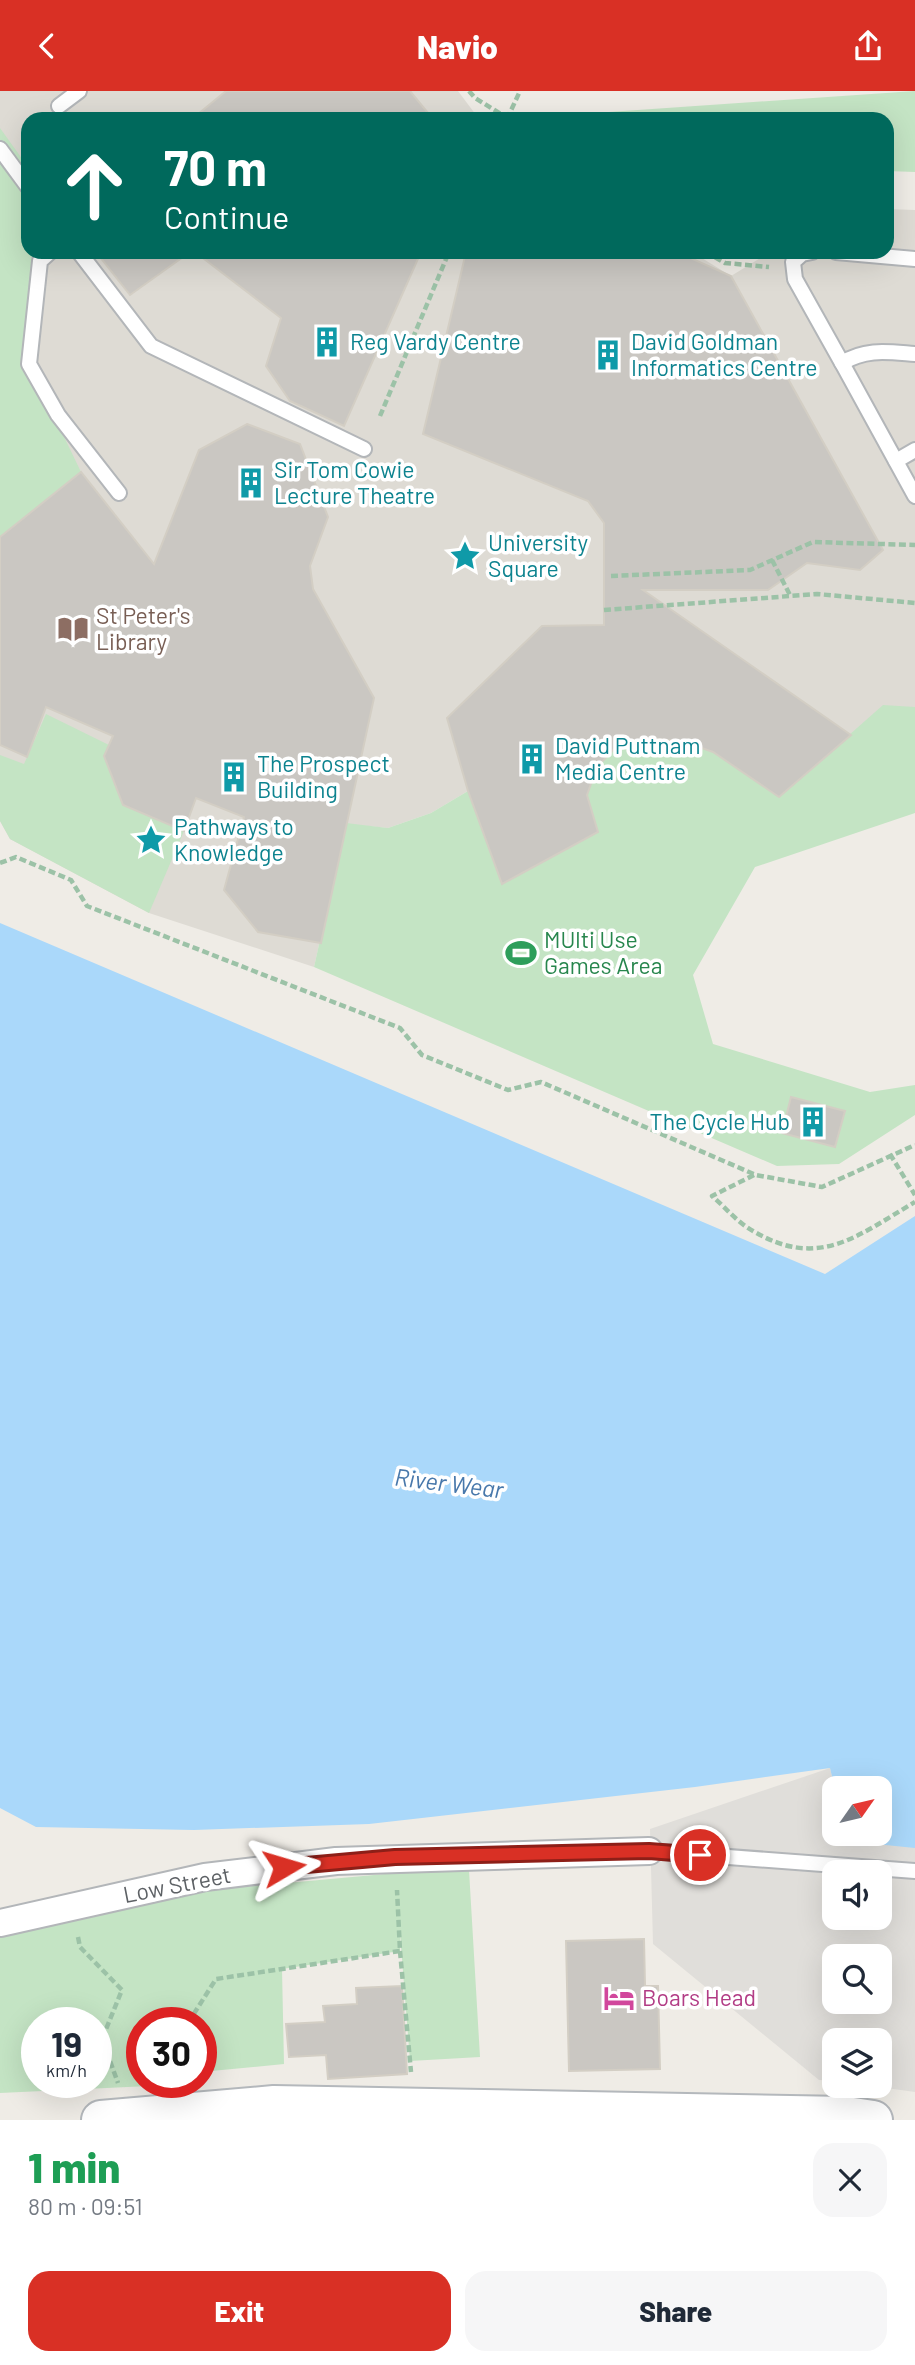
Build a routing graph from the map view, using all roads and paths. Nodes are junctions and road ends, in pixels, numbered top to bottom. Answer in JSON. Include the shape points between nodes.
{"nodes":[{"id":1,"x":79,"y":91,"type":"edge"},
{"id":2,"x":469,"y":91,"type":"edge"},
{"id":3,"x":520,"y":91,"type":"edge"},
{"id":4,"x":59,"y":106,"type":"dead end"},
{"id":5,"x":498,"y":112,"type":"edge"},
{"id":6,"x":511,"y":112,"type":"edge"},
{"id":7,"x":0,"y":149,"type":"edge"},
{"id":8,"x":21,"y":178,"type":"edge"},
{"id":9,"x":894,"y":257,"type":"edge"},
{"id":10,"x":42,"y":259,"type":"edge"},
{"id":11,"x":84,"y":259,"type":"edge"},
{"id":12,"x":446,"y":259,"type":"edge"},
{"id":13,"x":718,"y":259,"type":"edge"},
{"id":14,"x":796,"y":259,"type":"edge"},
{"id":15,"x":915,"y":259,"type":"edge"},
{"id":16,"x":793,"y":269,"type":"junction"},
{"id":17,"x":915,"y":354,"type":"edge"},
{"id":18,"x":842,"y":363,"type":"junction"},
{"id":19,"x":380,"y":416,"type":"dead end"},
{"id":20,"x":365,"y":449,"type":"dead end"},
{"id":21,"x":915,"y":450,"type":"edge"},
{"id":22,"x":896,"y":461,"type":"junction"},
{"id":23,"x":119,"y":493,"type":"dead end"},
{"id":24,"x":915,"y":496,"type":"edge"},
{"id":25,"x":915,"y":545,"type":"edge"},
{"id":26,"x":772,"y":560,"type":"junction"},
{"id":27,"x":611,"y":576,"type":"dead end"},
{"id":28,"x":790,"y":597,"type":"junction"},
{"id":29,"x":915,"y":603,"type":"edge"},
{"id":30,"x":604,"y":610,"type":"dead end"},
{"id":31,"x":0,"y":863,"type":"edge"},
{"id":32,"x":915,"y":1145,"type":"edge"},
{"id":33,"x":890,"y":1154,"type":"junction"},
{"id":34,"x":756,"y":1175,"type":"junction"},
{"id":35,"x":915,"y":1195,"type":"edge"},
{"id":36,"x":915,"y":1202,"type":"edge"},
{"id":37,"x":649,"y":1851,"type":"joint"},
{"id":38,"x":395,"y":1857,"type":"junction"},
{"id":39,"x":915,"y":1871,"type":"edge"},
{"id":40,"x":73,"y":1906,"type":"junction"},
{"id":41,"x":0,"y":1923,"type":"edge"},
{"id":42,"x":400,"y":1951,"type":"junction"},
{"id":43,"x":198,"y":2007,"type":"edge"},
{"id":44,"x":414,"y":2108,"type":"junction"},
{"id":45,"x":273,"y":2112,"type":"edge"},
{"id":46,"x":115,"y":2119,"type":"edge"},
{"id":47,"x":873,"y":2120,"type":"edge"}],
"edges":[{"from":1,"to":4,"type":"lane"},
{"from":2,"to":5,"type":"path"},
{"from":3,"to":6,"type":"path"},
{"from":7,"to":8,"type":"lane"},
{"from":9,"to":15,"type":"lane"},
{"from":10,"to":23,"type":"lane","via":[[29,364],[58,415]]},
{"from":11,"to":20,"type":"lane","via":[[151,346]]},
{"from":12,"to":19,"type":"path"},
{"from":13,"to":16,"type":"path"},
{"from":14,"to":16,"type":"lane"},
{"from":16,"to":18,"type":"lane"},
{"from":17,"to":18,"type":"lane","via":[[872,351]]},
{"from":18,"to":22,"type":"lane"},
{"from":21,"to":22,"type":"lane"},
{"from":22,"to":24,"type":"lane"},
{"from":25,"to":26,"type":"path","via":[[814,542]]},
{"from":26,"to":27,"type":"path","via":[[750,570]]},
{"from":26,"to":28,"type":"path"},
{"from":28,"to":29,"type":"path","via":[[817,594]]},
{"from":28,"to":30,"type":"path"},
{"from":31,"to":34,"type":"path","via":[[16,857],[71,880],[87,906],[400,1028],[422,1055],[434,1060],[508,1090],[541,1082]]},
{"from":32,"to":33,"type":"path"},
{"from":33,"to":34,"type":"path","via":[[822,1187]]},
{"from":33,"to":35,"type":"path"},
{"from":34,"to":36,"type":"path","via":[[712,1196],[752,1231],[799,1250],[842,1245]]},
{"from":37,"to":38,"type":"street","name":"Low Street"},
{"from":37,"to":39,"type":"lane"},
{"from":38,"to":40,"type":"street","name":"Low Street","via":[[205,1877]]},
{"from":38,"to":42,"type":"path"},
{"from":40,"to":41,"type":"street","name":"Low Street"},
{"from":40,"to":46,"type":"path","via":[[80,1947],[122,1990],[102,2039]]},
{"from":42,"to":43,"type":"path","via":[[216,1979]]},
{"from":42,"to":44,"type":"path"},
{"from":44,"to":45,"type":"main road"},
{"from":44,"to":47,"type":"main road"},
{"from":45,"to":46,"type":"main road"}]}
